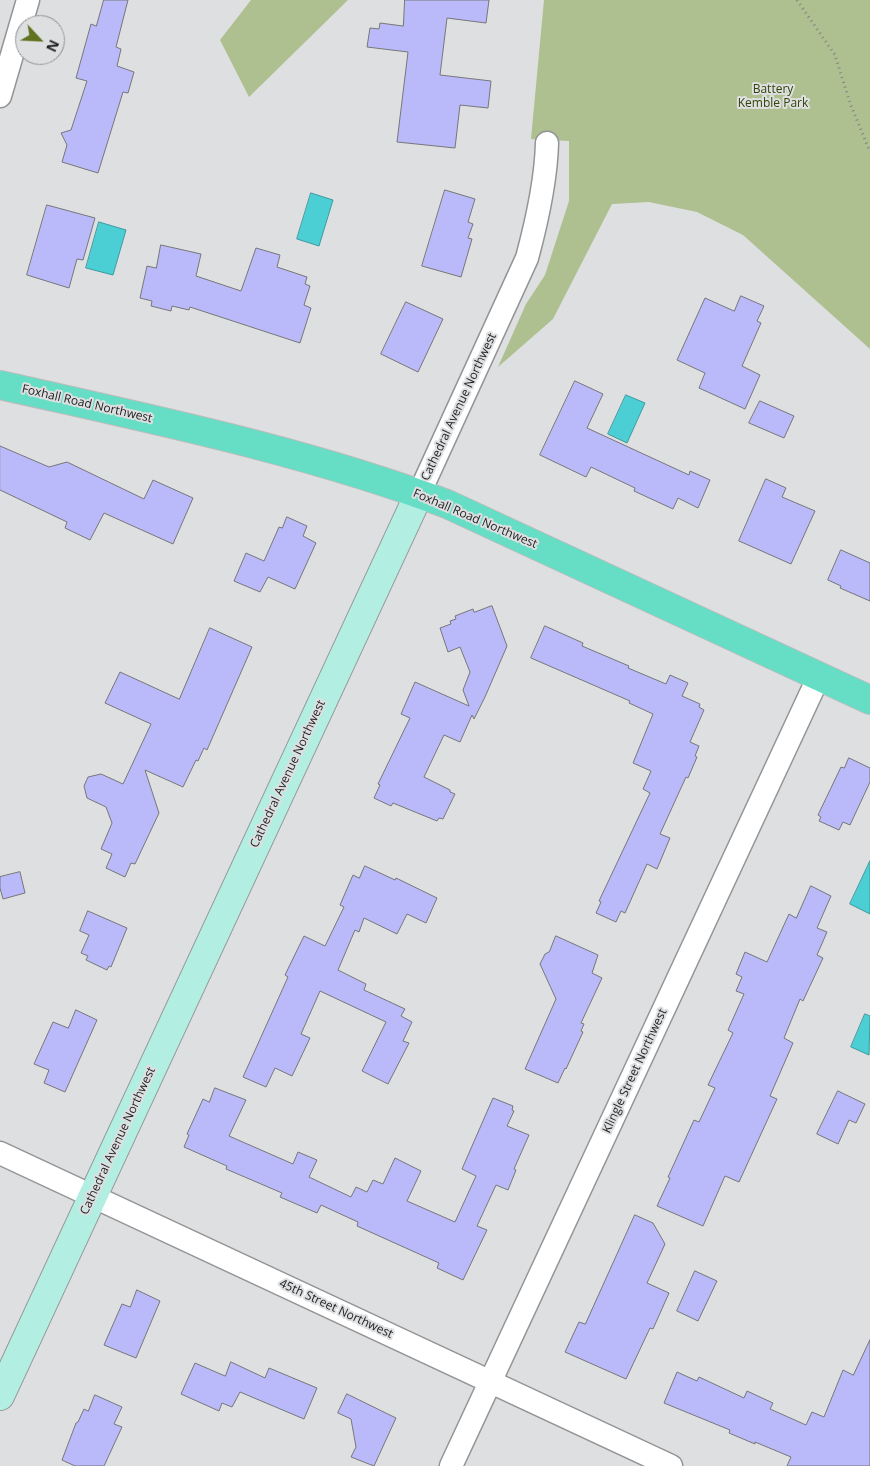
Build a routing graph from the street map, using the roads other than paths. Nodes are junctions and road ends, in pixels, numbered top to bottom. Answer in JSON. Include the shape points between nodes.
{"nodes":[{"id":1,"x":28,"y":0,"type":"edge"},
{"id":2,"x":0,"y":96,"type":"edge"},
{"id":3,"x":547,"y":143,"type":"dead end"},
{"id":4,"x":0,"y":385,"type":"edge"},
{"id":5,"x":419,"y":494,"type":"junction"},
{"id":6,"x":819,"y":676,"type":"junction"},
{"id":7,"x":870,"y":700,"type":"edge"},
{"id":8,"x":0,"y":1153,"type":"edge"},
{"id":9,"x":93,"y":1196,"type":"junction"},
{"id":10,"x":490,"y":1381,"type":"junction"},
{"id":11,"x":0,"y":1396,"type":"edge"},
{"id":12,"x":451,"y":1466,"type":"edge"},
{"id":13,"x":671,"y":1466,"type":"edge"}],
"edges":[{"from":1,"to":2,"type":"street"},
{"from":3,"to":5,"type":"street","name":"Cathedral Avenue Northwest","via":[[546,169],[527,258]]},
{"from":4,"to":5,"type":"main road","name":"Foxhall Road Northwest","via":[[225,437]]},
{"from":5,"to":6,"type":"main road","name":"Foxhall Road Northwest","via":[[456,508]]},
{"from":5,"to":9,"type":"street","name":"Cathedral Avenue Northwest"},
{"from":6,"to":7,"type":"main road","name":"Foxhall Road Northwest"},
{"from":6,"to":10,"type":"street","name":"Klingle Street Northwest"},
{"from":8,"to":9,"type":"street","name":"45th Street Northwest"},
{"from":9,"to":10,"type":"street","name":"45th Street Northwest"},
{"from":9,"to":11,"type":"street","name":"Cathedral Avenue Northwest"},
{"from":10,"to":12,"type":"street","name":"Klingle Street Northwest"},
{"from":10,"to":13,"type":"street","name":"45th Street Northwest"}]}
